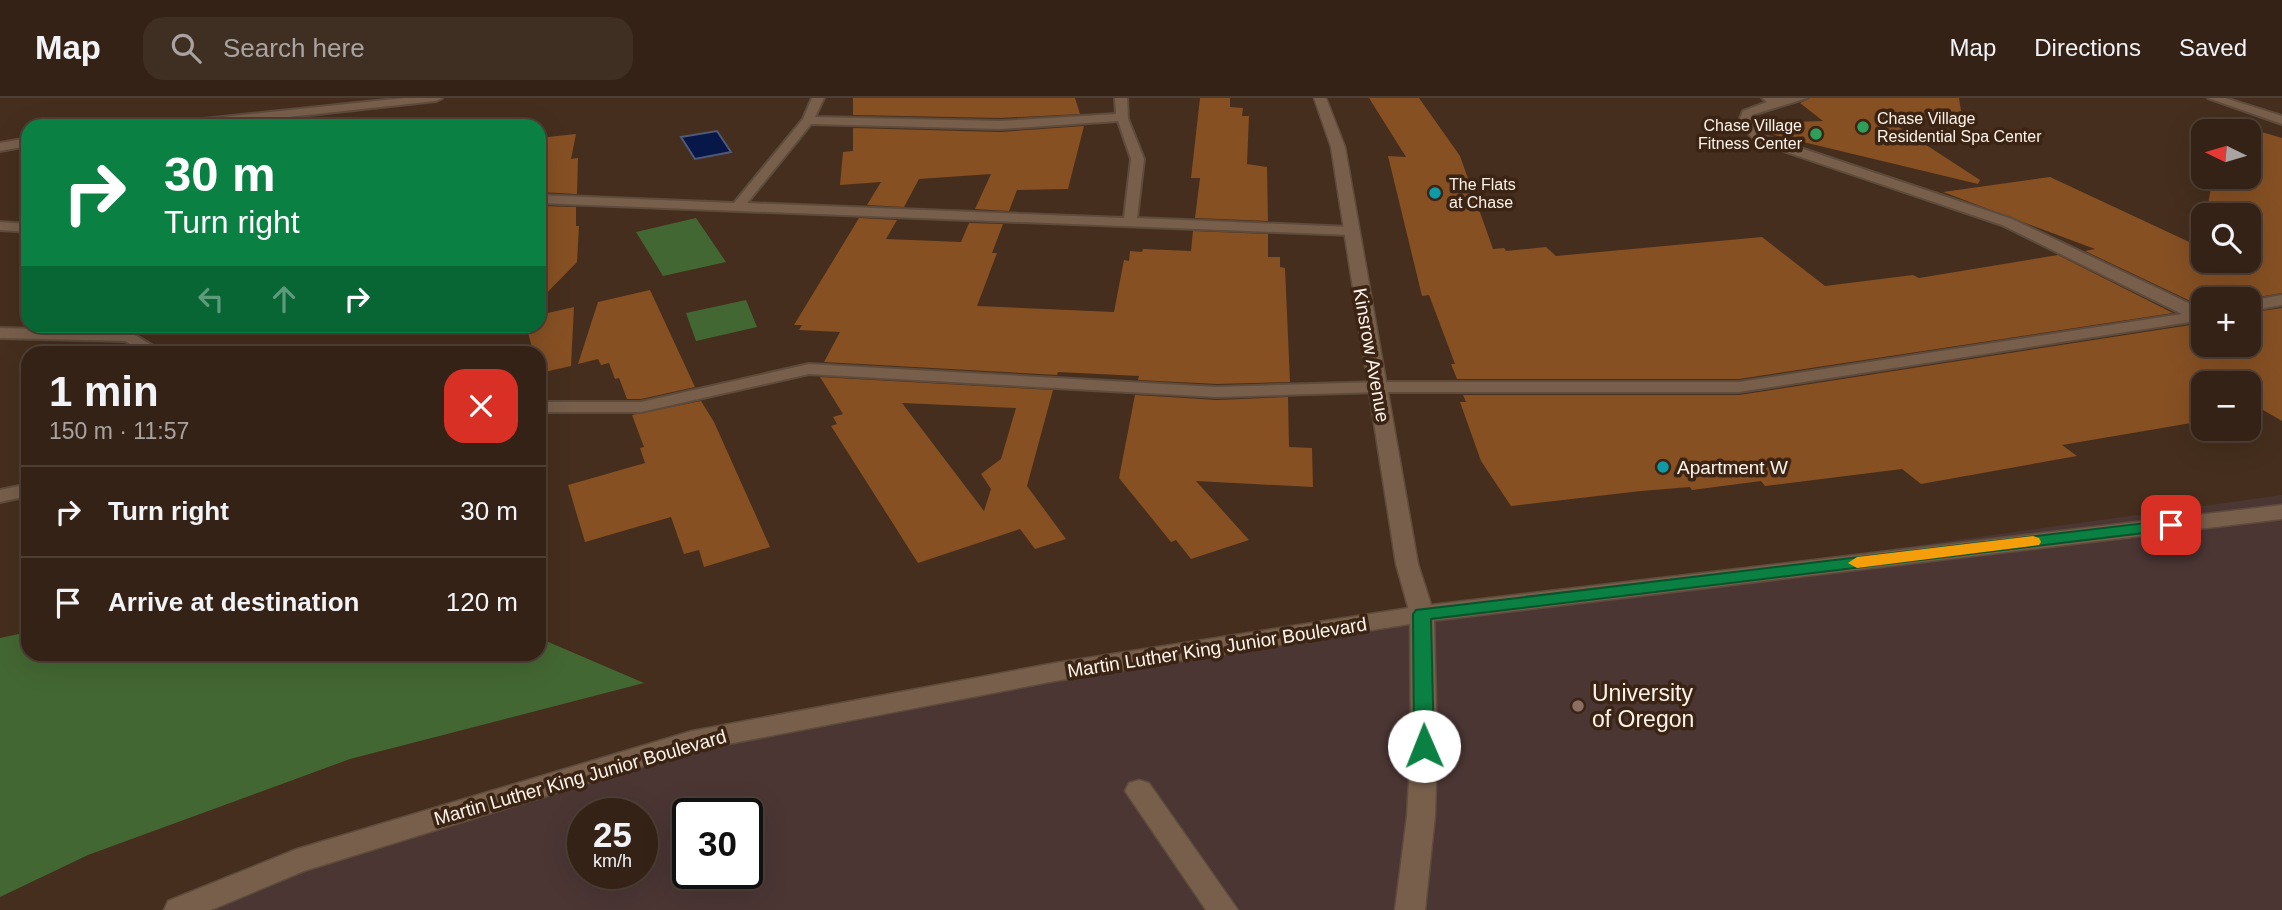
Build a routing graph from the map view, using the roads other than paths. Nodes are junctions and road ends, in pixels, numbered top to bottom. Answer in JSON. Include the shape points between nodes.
{"nodes":[{"id":1,"x":436,"y":98,"type":"edge"},
{"id":2,"x":818,"y":98,"type":"edge"},
{"id":3,"x":1121,"y":98,"type":"edge"},
{"id":4,"x":1320,"y":98,"type":"edge"},
{"id":5,"x":1801,"y":98,"type":"edge"},
{"id":6,"x":2214,"y":98,"type":"edge"},
{"id":7,"x":1772,"y":100,"type":"edge"},
{"id":8,"x":1121,"y":117,"type":"junction"},
{"id":9,"x":240,"y":119,"type":"edge"},
{"id":10,"x":808,"y":120,"type":"junction"},
{"id":11,"x":2282,"y":120,"type":"edge"},
{"id":12,"x":21,"y":143,"type":"edge"},
{"id":13,"x":0,"y":147,"type":"edge"},
{"id":14,"x":546,"y":198,"type":"edge"},
{"id":15,"x":739,"y":205,"type":"junction"},
{"id":16,"x":1130,"y":222,"type":"junction"},
{"id":17,"x":0,"y":226,"type":"edge"},
{"id":18,"x":21,"y":228,"type":"edge"},
{"id":19,"x":1350,"y":231,"type":"junction"},
{"id":20,"x":2282,"y":300,"type":"edge"},
{"id":21,"x":2261,"y":304,"type":"edge"},
{"id":22,"x":2191,"y":311,"type":"edge"},
{"id":23,"x":2191,"y":318,"type":"edge"},
{"id":24,"x":0,"y":333,"type":"edge"},
{"id":25,"x":145,"y":346,"type":"edge"},
{"id":26,"x":1379,"y":387,"type":"junction"},
{"id":27,"x":546,"y":407,"type":"edge"},
{"id":28,"x":21,"y":492,"type":"edge"},
{"id":29,"x":0,"y":496,"type":"edge"},
{"id":30,"x":2282,"y":512,"type":"edge"},
{"id":31,"x":1422,"y":614,"type":"junction"},
{"id":32,"x":1139,"y":791,"type":"dead end"},
{"id":33,"x":179,"y":910,"type":"edge"},
{"id":34,"x":1223,"y":910,"type":"edge"},
{"id":35,"x":1410,"y":910,"type":"edge"}],
"edges":[{"from":1,"to":9,"type":"lane"},
{"from":2,"to":10,"type":"lane"},
{"from":3,"to":8,"type":"lane"},
{"from":4,"to":19,"type":"main road","name":"Kinsrow Avenue","via":[[1335,129]]},
{"from":5,"to":7,"type":"lane"},
{"from":6,"to":11,"type":"lane"},
{"from":7,"to":22,"type":"lane","via":[[1747,113],[1745,121],[1758,138],[2007,222]]},
{"from":8,"to":10,"type":"lane","via":[[1000,125]]},
{"from":8,"to":16,"type":"lane","via":[[1139,168]]},
{"from":10,"to":15,"type":"lane"},
{"from":12,"to":13,"type":"lane"},
{"from":14,"to":15,"type":"lane"},
{"from":15,"to":16,"type":"lane"},
{"from":16,"to":19,"type":"lane"},
{"from":17,"to":18,"type":"lane"},
{"from":19,"to":26,"type":"main road","name":"Kinsrow Avenue"},
{"from":20,"to":21,"type":"lane"},
{"from":23,"to":26,"type":"lane","via":[[1756,386]]},
{"from":24,"to":25,"type":"lane","via":[[128,336]]},
{"from":26,"to":27,"type":"lane","via":[[1217,392],[809,369],[641,407]]},
{"from":26,"to":31,"type":"main road","name":"Kinsrow Avenue","via":[[1407,564]]},
{"from":28,"to":29,"type":"lane"},
{"from":30,"to":31,"type":"main road","name":"Martin Luther King Junior Boulevard"},
{"from":31,"to":33,"type":"main road","name":"Martin Luther King Junior Boulevard","via":[[1055,672],[692,741],[297,861]]},
{"from":31,"to":35,"type":"main road","name":"Kinsrow Avenue","via":[[1424,777]]},
{"from":32,"to":34,"type":"main road"}]}
